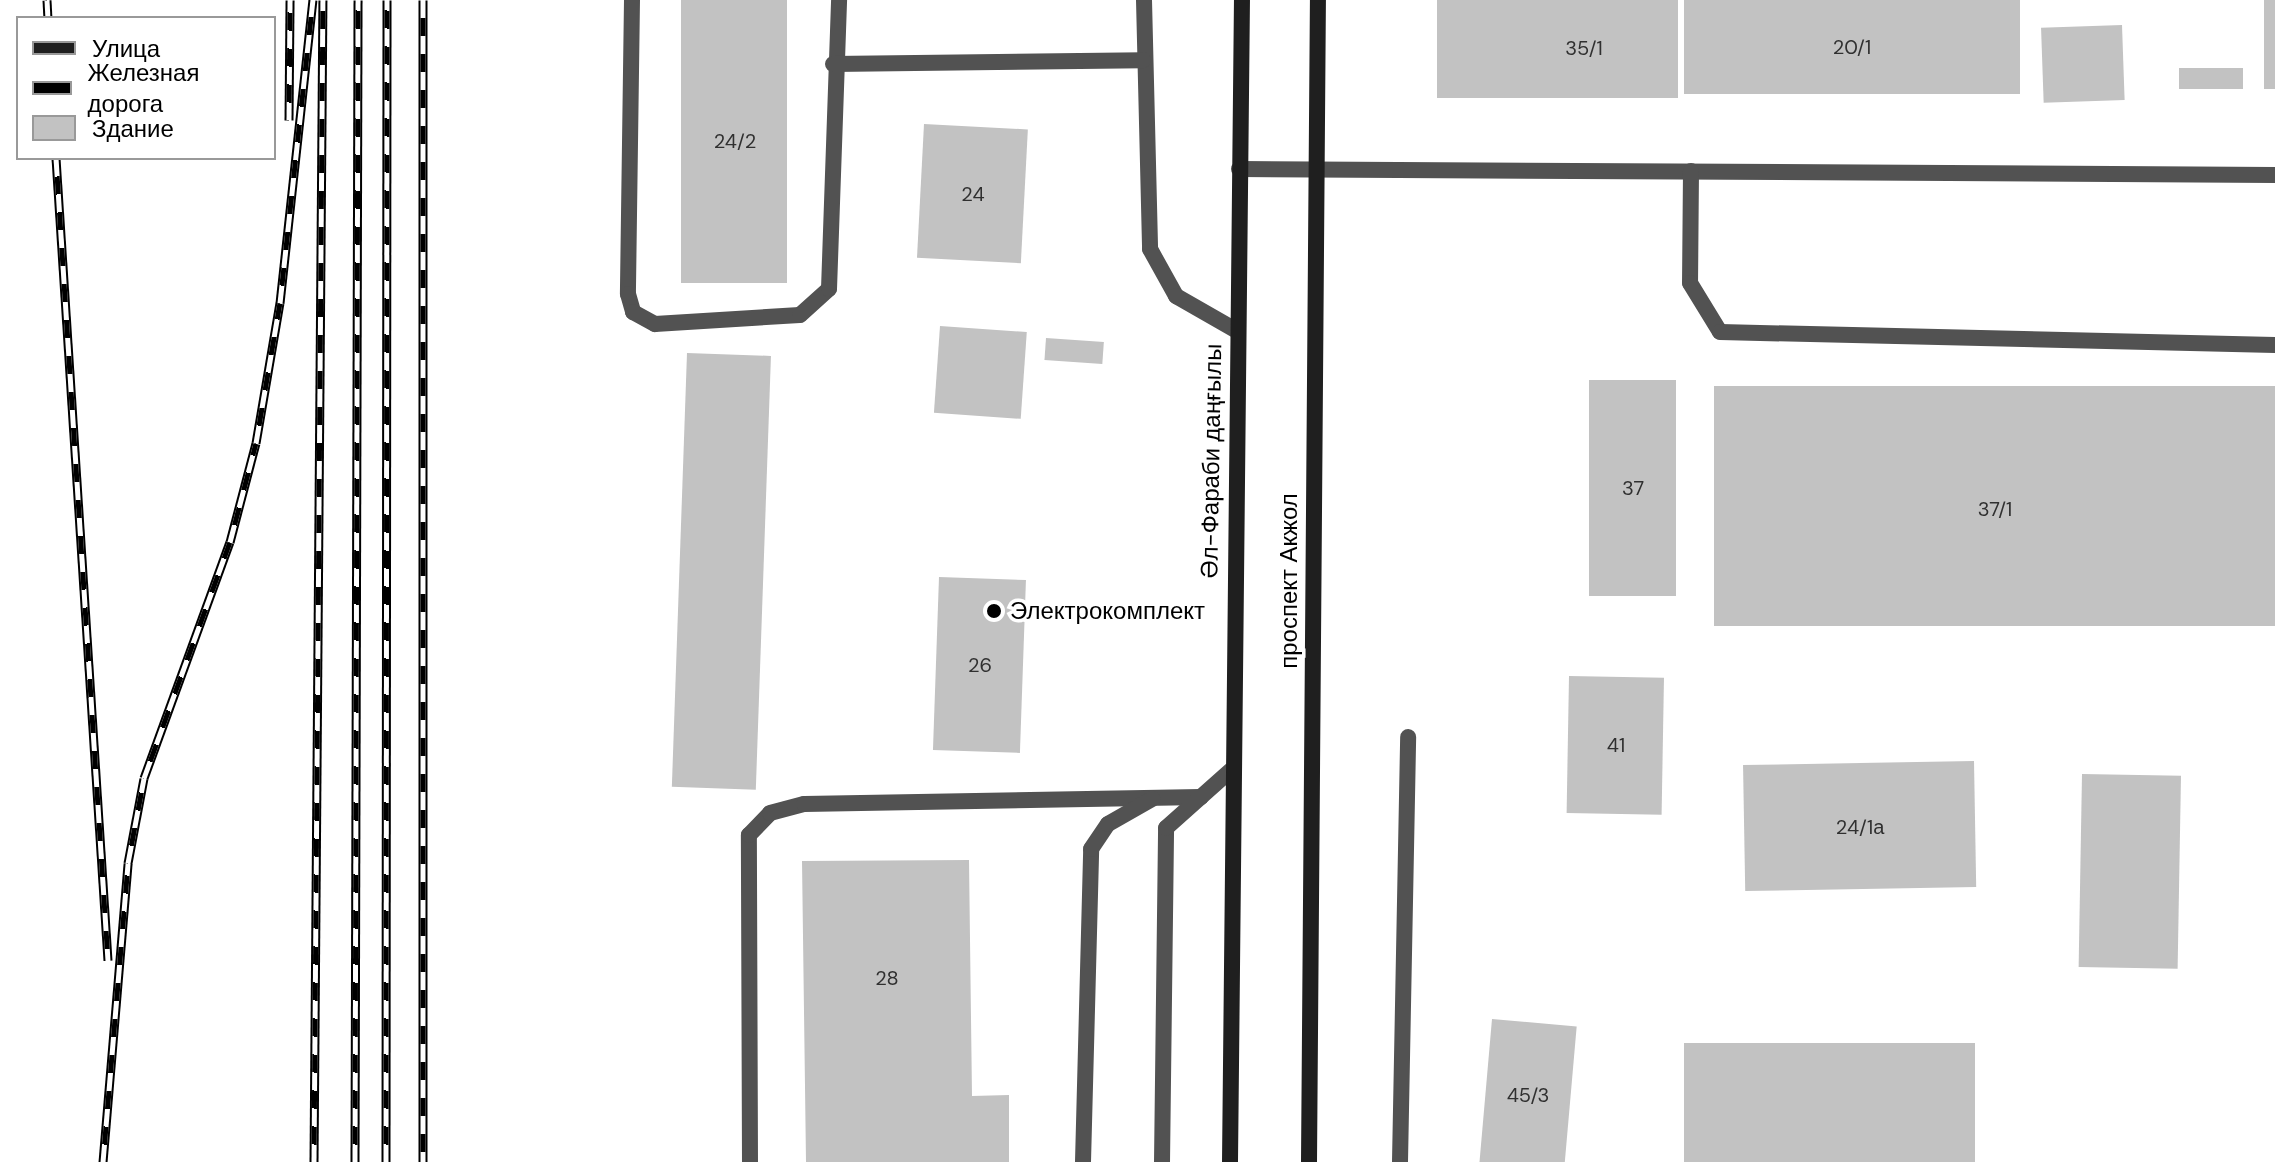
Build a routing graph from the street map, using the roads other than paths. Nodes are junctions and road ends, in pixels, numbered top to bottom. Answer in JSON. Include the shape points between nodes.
{"nodes":[{"id":1,"x":632,"y":0,"type":"edge"},
{"id":2,"x":839,"y":0,"type":"edge"},
{"id":3,"x":1144,"y":0,"type":"edge"},
{"id":4,"x":1242,"y":0,"type":"edge"},
{"id":5,"x":1318,"y":0,"type":"edge"},
{"id":6,"x":1143,"y":60,"type":"junction"},
{"id":7,"x":833,"y":64,"type":"junction"},
{"id":8,"x":1239,"y":169,"type":"junction"},
{"id":9,"x":1316,"y":169,"type":"junction"},
{"id":10,"x":1691,"y":171,"type":"junction"},
{"id":11,"x":2275,"y":175,"type":"edge"},
{"id":12,"x":1237,"y":331,"type":"junction"},
{"id":13,"x":2275,"y":345,"type":"edge"},
{"id":14,"x":1408,"y":737,"type":"dead end"},
{"id":15,"x":1231,"y":770,"type":"junction"},
{"id":16,"x":1201,"y":797,"type":"junction"},
{"id":17,"x":1153,"y":798,"type":"junction"},
{"id":18,"x":750,"y":1162,"type":"edge"},
{"id":19,"x":1083,"y":1162,"type":"edge"},
{"id":20,"x":1162,"y":1162,"type":"edge"},
{"id":21,"x":1230,"y":1162,"type":"edge"},
{"id":22,"x":1309,"y":1162,"type":"edge"},
{"id":23,"x":1400,"y":1162,"type":"edge"}],
"edges":[{"from":1,"to":7,"type":"lane","via":[[628,294],[633,312],[655,324],[800,315],[829,289]]},
{"from":2,"to":7,"type":"lane"},
{"from":3,"to":6,"type":"lane"},
{"from":4,"to":8,"type":"main road","name":"Әл-Фараби даңғылы"},
{"from":5,"to":9,"type":"main road","name":"проспект Акжол"},
{"from":6,"to":7,"type":"lane"},
{"from":6,"to":12,"type":"lane","via":[[1150,249],[1176,296]]},
{"from":8,"to":9,"type":"lane"},
{"from":8,"to":12,"type":"main road","name":"Әл-Фараби даңғылы"},
{"from":9,"to":10,"type":"lane"},
{"from":9,"to":22,"type":"main road","name":"проспект Акжол"},
{"from":10,"to":11,"type":"lane"},
{"from":10,"to":13,"type":"lane","via":[[1690,283],[1720,332]]},
{"from":12,"to":15,"type":"main road","name":"Әл-Фараби даңғылы"},
{"from":14,"to":23,"type":"lane"},
{"from":15,"to":16,"type":"lane"},
{"from":15,"to":21,"type":"main road","name":"Әл-Фараби даңғылы"},
{"from":16,"to":17,"type":"lane"},
{"from":16,"to":20,"type":"lane","via":[[1166,828]]},
{"from":17,"to":18,"type":"lane","via":[[804,804],[770,813],[749,835]]},
{"from":17,"to":19,"type":"lane","via":[[1108,824],[1091,849]]}]}
